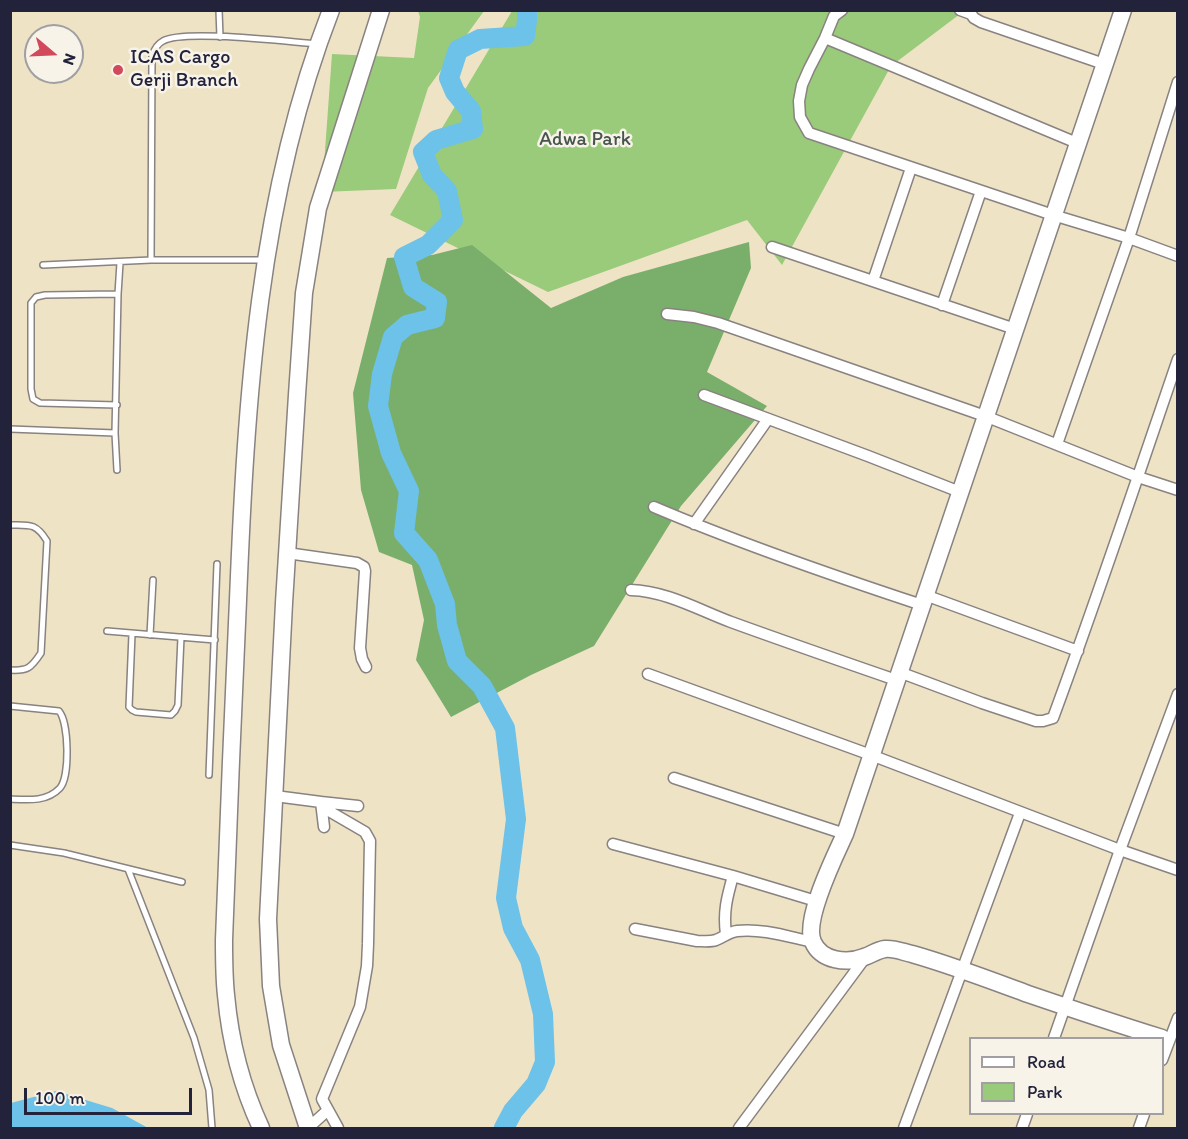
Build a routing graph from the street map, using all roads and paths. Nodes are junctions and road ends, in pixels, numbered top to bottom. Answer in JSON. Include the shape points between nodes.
{"nodes":[{"id":1,"x":219,"y":10,"type":"edge"},
{"id":2,"x":331,"y":10,"type":"edge"},
{"id":3,"x":381,"y":10,"type":"edge"},
{"id":4,"x":842,"y":10,"type":"edge"},
{"id":5,"x":1123,"y":10,"type":"edge"},
{"id":6,"x":967,"y":12,"type":"edge"},
{"id":7,"x":220,"y":37,"type":"junction"},
{"id":8,"x":825,"y":38,"type":"junction"},
{"id":9,"x":318,"y":44,"type":"junction"},
{"id":10,"x":1104,"y":64,"type":"junction"},
{"id":11,"x":1178,"y":82,"type":"edge"},
{"id":12,"x":1077,"y":143,"type":"junction"},
{"id":13,"x":911,"y":168,"type":"junction"},
{"id":14,"x":981,"y":191,"type":"junction"},
{"id":15,"x":1053,"y":215,"type":"junction"},
{"id":16,"x":1129,"y":238,"type":"junction"},
{"id":17,"x":772,"y":247,"type":"dead end"},
{"id":18,"x":1178,"y":256,"type":"edge"},
{"id":19,"x":151,"y":260,"type":"junction"},
{"id":20,"x":265,"y":260,"type":"junction"},
{"id":21,"x":120,"y":262,"type":"junction"},
{"id":22,"x":43,"y":266,"type":"dead end"},
{"id":23,"x":873,"y":281,"type":"junction"},
{"id":24,"x":118,"y":294,"type":"junction"},
{"id":25,"x":942,"y":305,"type":"junction"},
{"id":26,"x":667,"y":314,"type":"dead end"},
{"id":27,"x":1015,"y":329,"type":"junction"},
{"id":28,"x":1178,"y":359,"type":"edge"},
{"id":29,"x":1174,"y":378,"type":"edge"},
{"id":30,"x":704,"y":395,"type":"dead end"},
{"id":31,"x":117,"y":405,"type":"junction"},
{"id":32,"x":986,"y":416,"type":"junction"},
{"id":33,"x":768,"y":419,"type":"junction"},
{"id":34,"x":10,"y":429,"type":"edge"},
{"id":35,"x":115,"y":433,"type":"junction"},
{"id":36,"x":1057,"y":444,"type":"junction"},
{"id":37,"x":117,"y":470,"type":"dead end"},
{"id":38,"x":1138,"y":477,"type":"junction"},
{"id":39,"x":1178,"y":490,"type":"edge"},
{"id":40,"x":960,"y":492,"type":"junction"},
{"id":41,"x":654,"y":507,"type":"dead end"},
{"id":42,"x":694,"y":524,"type":"junction"},
{"id":43,"x":10,"y":525,"type":"edge"},
{"id":44,"x":287,"y":554,"type":"junction"},
{"id":45,"x":217,"y":564,"type":"dead end"},
{"id":46,"x":153,"y":580,"type":"dead end"},
{"id":47,"x":631,"y":590,"type":"dead end"},
{"id":48,"x":923,"y":600,"type":"junction"},
{"id":49,"x":106,"y":632,"type":"dead end"},
{"id":50,"x":132,"y":634,"type":"junction"},
{"id":51,"x":150,"y":635,"type":"junction"},
{"id":52,"x":181,"y":638,"type":"junction"},
{"id":53,"x":215,"y":640,"type":"junction"},
{"id":54,"x":1078,"y":651,"type":"junction"},
{"id":55,"x":366,"y":667,"type":"dead end"},
{"id":56,"x":10,"y":670,"type":"edge"},
{"id":57,"x":648,"y":674,"type":"dead end"},
{"id":58,"x":898,"y":676,"type":"junction"},
{"id":59,"x":1178,"y":694,"type":"edge"},
{"id":60,"x":10,"y":706,"type":"edge"},
{"id":61,"x":871,"y":755,"type":"junction"},
{"id":62,"x":209,"y":775,"type":"dead end"},
{"id":63,"x":674,"y":778,"type":"dead end"},
{"id":64,"x":275,"y":795,"type":"junction"},
{"id":65,"x":10,"y":799,"type":"edge"},
{"id":66,"x":322,"y":805,"type":"junction"},
{"id":67,"x":358,"y":806,"type":"dead end"},
{"id":68,"x":1020,"y":813,"type":"junction"},
{"id":69,"x":324,"y":827,"type":"dead end"},
{"id":70,"x":844,"y":834,"type":"junction"},
{"id":71,"x":613,"y":844,"type":"dead end"},
{"id":72,"x":10,"y":845,"type":"edge"},
{"id":73,"x":1120,"y":850,"type":"junction"},
{"id":74,"x":129,"y":869,"type":"junction"},
{"id":75,"x":1178,"y":870,"type":"edge"},
{"id":76,"x":732,"y":876,"type":"junction"},
{"id":77,"x":182,"y":882,"type":"dead end"},
{"id":78,"x":816,"y":902,"type":"junction"},
{"id":79,"x":635,"y":929,"type":"dead end"},
{"id":80,"x":726,"y":933,"type":"junction"},
{"id":81,"x":813,"y":942,"type":"junction"},
{"id":82,"x":865,"y":957,"type":"junction"},
{"id":83,"x":963,"y":971,"type":"junction"},
{"id":84,"x":1065,"y":1007,"type":"junction"},
{"id":85,"x":1178,"y":1018,"type":"edge"},
{"id":86,"x":1054,"y":1037,"type":"edge"},
{"id":87,"x":1156,"y":1037,"type":"edge"},
{"id":88,"x":1168,"y":1041,"type":"edge"},
{"id":89,"x":328,"y":1110,"type":"junction"},
{"id":90,"x":212,"y":1128,"type":"edge"},
{"id":91,"x":261,"y":1128,"type":"edge"},
{"id":92,"x":308,"y":1128,"type":"edge"},
{"id":93,"x":338,"y":1128,"type":"edge"},
{"id":94,"x":739,"y":1128,"type":"edge"},
{"id":95,"x":904,"y":1128,"type":"edge"}],
"edges":[{"from":1,"to":7,"type":"lane"},
{"from":2,"to":9,"type":"main road"},
{"from":3,"to":44,"type":"main road","via":[[318,208],[304,292]]},
{"from":4,"to":8,"type":"street","via":[[834,16]]},
{"from":5,"to":10,"type":"main road"},
{"from":6,"to":10,"type":"street","via":[[981,22]]},
{"from":7,"to":9,"type":"lane"},
{"from":7,"to":19,"type":"lane","via":[[163,40],[152,56]]},
{"from":8,"to":12,"type":"street"},
{"from":8,"to":13,"type":"street","via":[[802,85],[799,101],[804,126],[809,133]]},
{"from":9,"to":20,"type":"main road","via":[[282,173]]},
{"from":10,"to":12,"type":"main road"},
{"from":11,"to":16,"type":"street"},
{"from":12,"to":15,"type":"main road"},
{"from":13,"to":14,"type":"street"},
{"from":13,"to":23,"type":"street"},
{"from":14,"to":15,"type":"street"},
{"from":14,"to":25,"type":"street"},
{"from":15,"to":16,"type":"street"},
{"from":15,"to":27,"type":"main road"},
{"from":16,"to":18,"type":"street"},
{"from":16,"to":36,"type":"street"},
{"from":17,"to":23,"type":"street"},
{"from":19,"to":20,"type":"lane"},
{"from":19,"to":21,"type":"lane"},
{"from":20,"to":91,"type":"main road","via":[[246,430],[224,940],[232,1037]]},
{"from":21,"to":22,"type":"lane"},
{"from":21,"to":24,"type":"lane"},
{"from":23,"to":25,"type":"street"},
{"from":24,"to":31,"type":"lane"},
{"from":24,"to":31,"type":"lane","via":[[36,297],[31,303],[30,389],[33,399],[40,403]]},
{"from":25,"to":27,"type":"street"},
{"from":26,"to":32,"type":"street","via":[[718,323]]},
{"from":27,"to":32,"type":"main road"},
{"from":28,"to":29,"type":"street"},
{"from":29,"to":38,"type":"street"},
{"from":30,"to":33,"type":"street"},
{"from":31,"to":35,"type":"lane"},
{"from":32,"to":36,"type":"street"},
{"from":32,"to":40,"type":"main road"},
{"from":33,"to":40,"type":"street"},
{"from":33,"to":42,"type":"street"},
{"from":34,"to":35,"type":"lane"},
{"from":35,"to":37,"type":"lane"},
{"from":36,"to":38,"type":"street"},
{"from":38,"to":39,"type":"street"},
{"from":38,"to":54,"type":"street"},
{"from":40,"to":48,"type":"main road"},
{"from":41,"to":42,"type":"street"},
{"from":42,"to":48,"type":"street","via":[[823,572]]},
{"from":43,"to":56,"type":"lane","via":[[32,525],[47,541],[41,653],[24,670]]},
{"from":44,"to":55,"type":"street","via":[[364,567],[360,648]]},
{"from":44,"to":64,"type":"main road"},
{"from":45,"to":53,"type":"lane"},
{"from":46,"to":51,"type":"lane"},
{"from":47,"to":58,"type":"street","via":[[684,603]]},
{"from":48,"to":54,"type":"street"},
{"from":48,"to":58,"type":"main road"},
{"from":49,"to":50,"type":"lane"},
{"from":50,"to":51,"type":"lane"},
{"from":50,"to":52,"type":"lane","via":[[129,707],[136,712],[171,715],[178,705]]},
{"from":51,"to":52,"type":"lane"},
{"from":52,"to":53,"type":"lane"},
{"from":53,"to":62,"type":"lane"},
{"from":54,"to":58,"type":"street","via":[[1053,718],[1043,721]]},
{"from":57,"to":61,"type":"street"},
{"from":58,"to":61,"type":"main road"},
{"from":59,"to":73,"type":"street"},
{"from":60,"to":65,"type":"lane","via":[[59,711],[67,736],[62,786],[39,800]]},
{"from":61,"to":68,"type":"street"},
{"from":61,"to":70,"type":"main road"},
{"from":63,"to":70,"type":"street"},
{"from":64,"to":66,"type":"street"},
{"from":64,"to":92,"type":"main road","via":[[268,919],[271,986],[281,1045]]},
{"from":66,"to":67,"type":"street"},
{"from":66,"to":69,"type":"street"},
{"from":66,"to":89,"type":"street","via":[[365,832],[370,841],[367,966],[360,1007],[322,1099]]},
{"from":68,"to":73,"type":"street"},
{"from":68,"to":83,"type":"street"},
{"from":70,"to":78,"type":"main road"},
{"from":71,"to":76,"type":"street"},
{"from":72,"to":74,"type":"lane"},
{"from":73,"to":75,"type":"street"},
{"from":73,"to":84,"type":"street"},
{"from":74,"to":77,"type":"lane"},
{"from":74,"to":90,"type":"lane","via":[[194,1038],[209,1090]]},
{"from":76,"to":78,"type":"street"},
{"from":76,"to":80,"type":"street","via":[[725,907]]},
{"from":78,"to":81,"type":"main road"},
{"from":79,"to":80,"type":"street","via":[[697,941],[717,939]]},
{"from":80,"to":81,"type":"street","via":[[761,932]]},
{"from":81,"to":82,"type":"main road","via":[[822,953],[836,960]]},
{"from":82,"to":83,"type":"main road","via":[[887,949]]},
{"from":82,"to":94,"type":"street"},
{"from":83,"to":84,"type":"main road"},
{"from":83,"to":95,"type":"street"},
{"from":84,"to":86,"type":"street"},
{"from":84,"to":87,"type":"main road"},
{"from":85,"to":88,"type":"street"},
{"from":89,"to":92,"type":"street"},
{"from":89,"to":93,"type":"street"}]}
